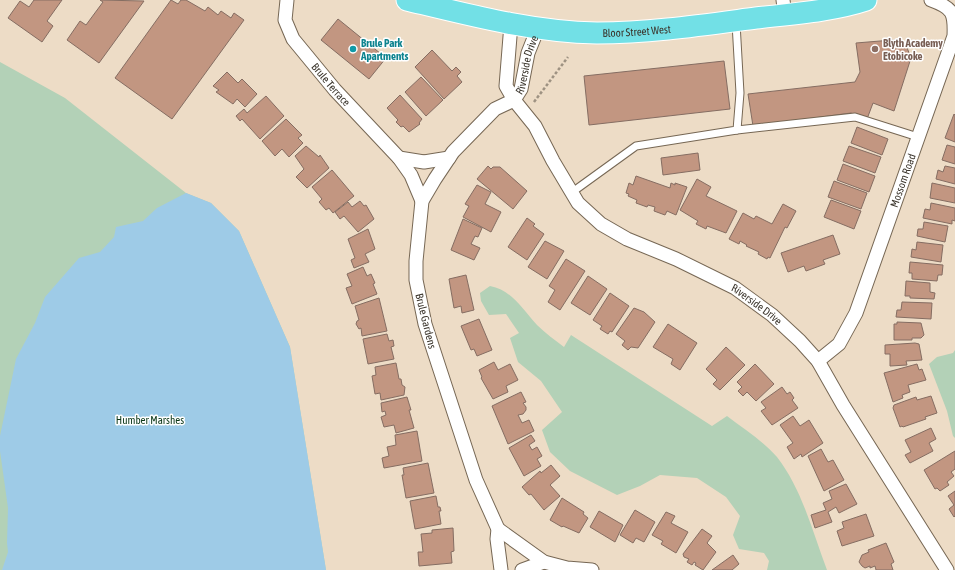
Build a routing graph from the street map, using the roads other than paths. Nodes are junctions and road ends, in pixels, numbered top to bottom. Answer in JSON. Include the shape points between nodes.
{"nodes":[{"id":1,"x":287,"y":0,"type":"edge"},
{"id":2,"x":408,"y":0,"type":"edge"},
{"id":3,"x":866,"y":0,"type":"edge"},
{"id":4,"x":931,"y":0,"type":"edge"},
{"id":5,"x":784,"y":7,"type":"edge"},
{"id":6,"x":736,"y":21,"type":"junction"},
{"id":7,"x":511,"y":24,"type":"junction"},
{"id":8,"x":538,"y":28,"type":"junction"},
{"id":9,"x":954,"y":36,"type":"edge"},
{"id":10,"x":514,"y":100,"type":"junction"},
{"id":11,"x":737,"y":130,"type":"junction"},
{"id":12,"x":918,"y":137,"type":"junction"},
{"id":13,"x":399,"y":158,"type":"junction"},
{"id":14,"x":449,"y":158,"type":"junction"},
{"id":15,"x":571,"y":193,"type":"junction"},
{"id":16,"x":422,"y":201,"type":"junction"},
{"id":17,"x":818,"y":361,"type":"junction"},
{"id":18,"x":498,"y":529,"type":"junction"},
{"id":19,"x":544,"y":562,"type":"junction"},
{"id":20,"x":501,"y":570,"type":"edge"},
{"id":21,"x":522,"y":570,"type":"edge"},
{"id":22,"x":592,"y":570,"type":"edge"},
{"id":23,"x":946,"y":570,"type":"edge"}],
"edges":[{"from":1,"to":13,"type":"street","name":"Brule Terrace","via":[[285,20],[293,39],[335,90]]},
{"from":2,"to":7,"type":"main road","name":"Bloor Street West"},
{"from":3,"to":5,"type":"main road","name":"Bloor Street West"},
{"from":4,"to":9,"type":"street","name":"Mossom Road","via":[[946,5],[952,12],[955,20]]},
{"from":5,"to":6,"type":"main road","name":"Bloor Street West"},
{"from":6,"to":8,"type":"main road","name":"Bloor Street West","via":[[627,32],[596,33]]},
{"from":6,"to":11,"type":"lane","via":[[740,93]]},
{"from":7,"to":8,"type":"main road","name":"Bloor Street West"},
{"from":7,"to":10,"type":"street","name":"Riverside Drive","via":[[506,86]]},
{"from":8,"to":10,"type":"street","name":"Riverside Drive","via":[[528,53],[521,89]]},
{"from":9,"to":12,"type":"street","name":"Mossom Road"},
{"from":10,"to":14,"type":"street","name":"Brule Gardens","via":[[495,109]]},
{"from":10,"to":15,"type":"street","name":"Riverside Drive","via":[[535,126]]},
{"from":11,"to":12,"type":"lane","via":[[855,117]]},
{"from":11,"to":15,"type":"lane","via":[[636,146]]},
{"from":12,"to":17,"type":"street","name":"Mossom Road","via":[[856,313],[839,344]]},
{"from":13,"to":14,"type":"street","via":[[424,162]]},
{"from":13,"to":16,"type":"street","name":"Brule Terrace","via":[[411,175]]},
{"from":14,"to":16,"type":"street","name":"Brule Gardens"},
{"from":15,"to":17,"type":"street","name":"Riverside Drive","via":[[601,224],[627,239],[708,274],[748,297],[772,315]]},
{"from":16,"to":18,"type":"street","name":"Brule Gardens","via":[[416,280],[425,324],[476,480]]},
{"from":17,"to":23,"type":"street","name":"Riverside Drive"},
{"from":18,"to":19,"type":"street"},
{"from":18,"to":20,"type":"street","name":"Brule Gardens"},
{"from":19,"to":21,"type":"street"},
{"from":19,"to":22,"type":"street","via":[[567,568]]}]}
